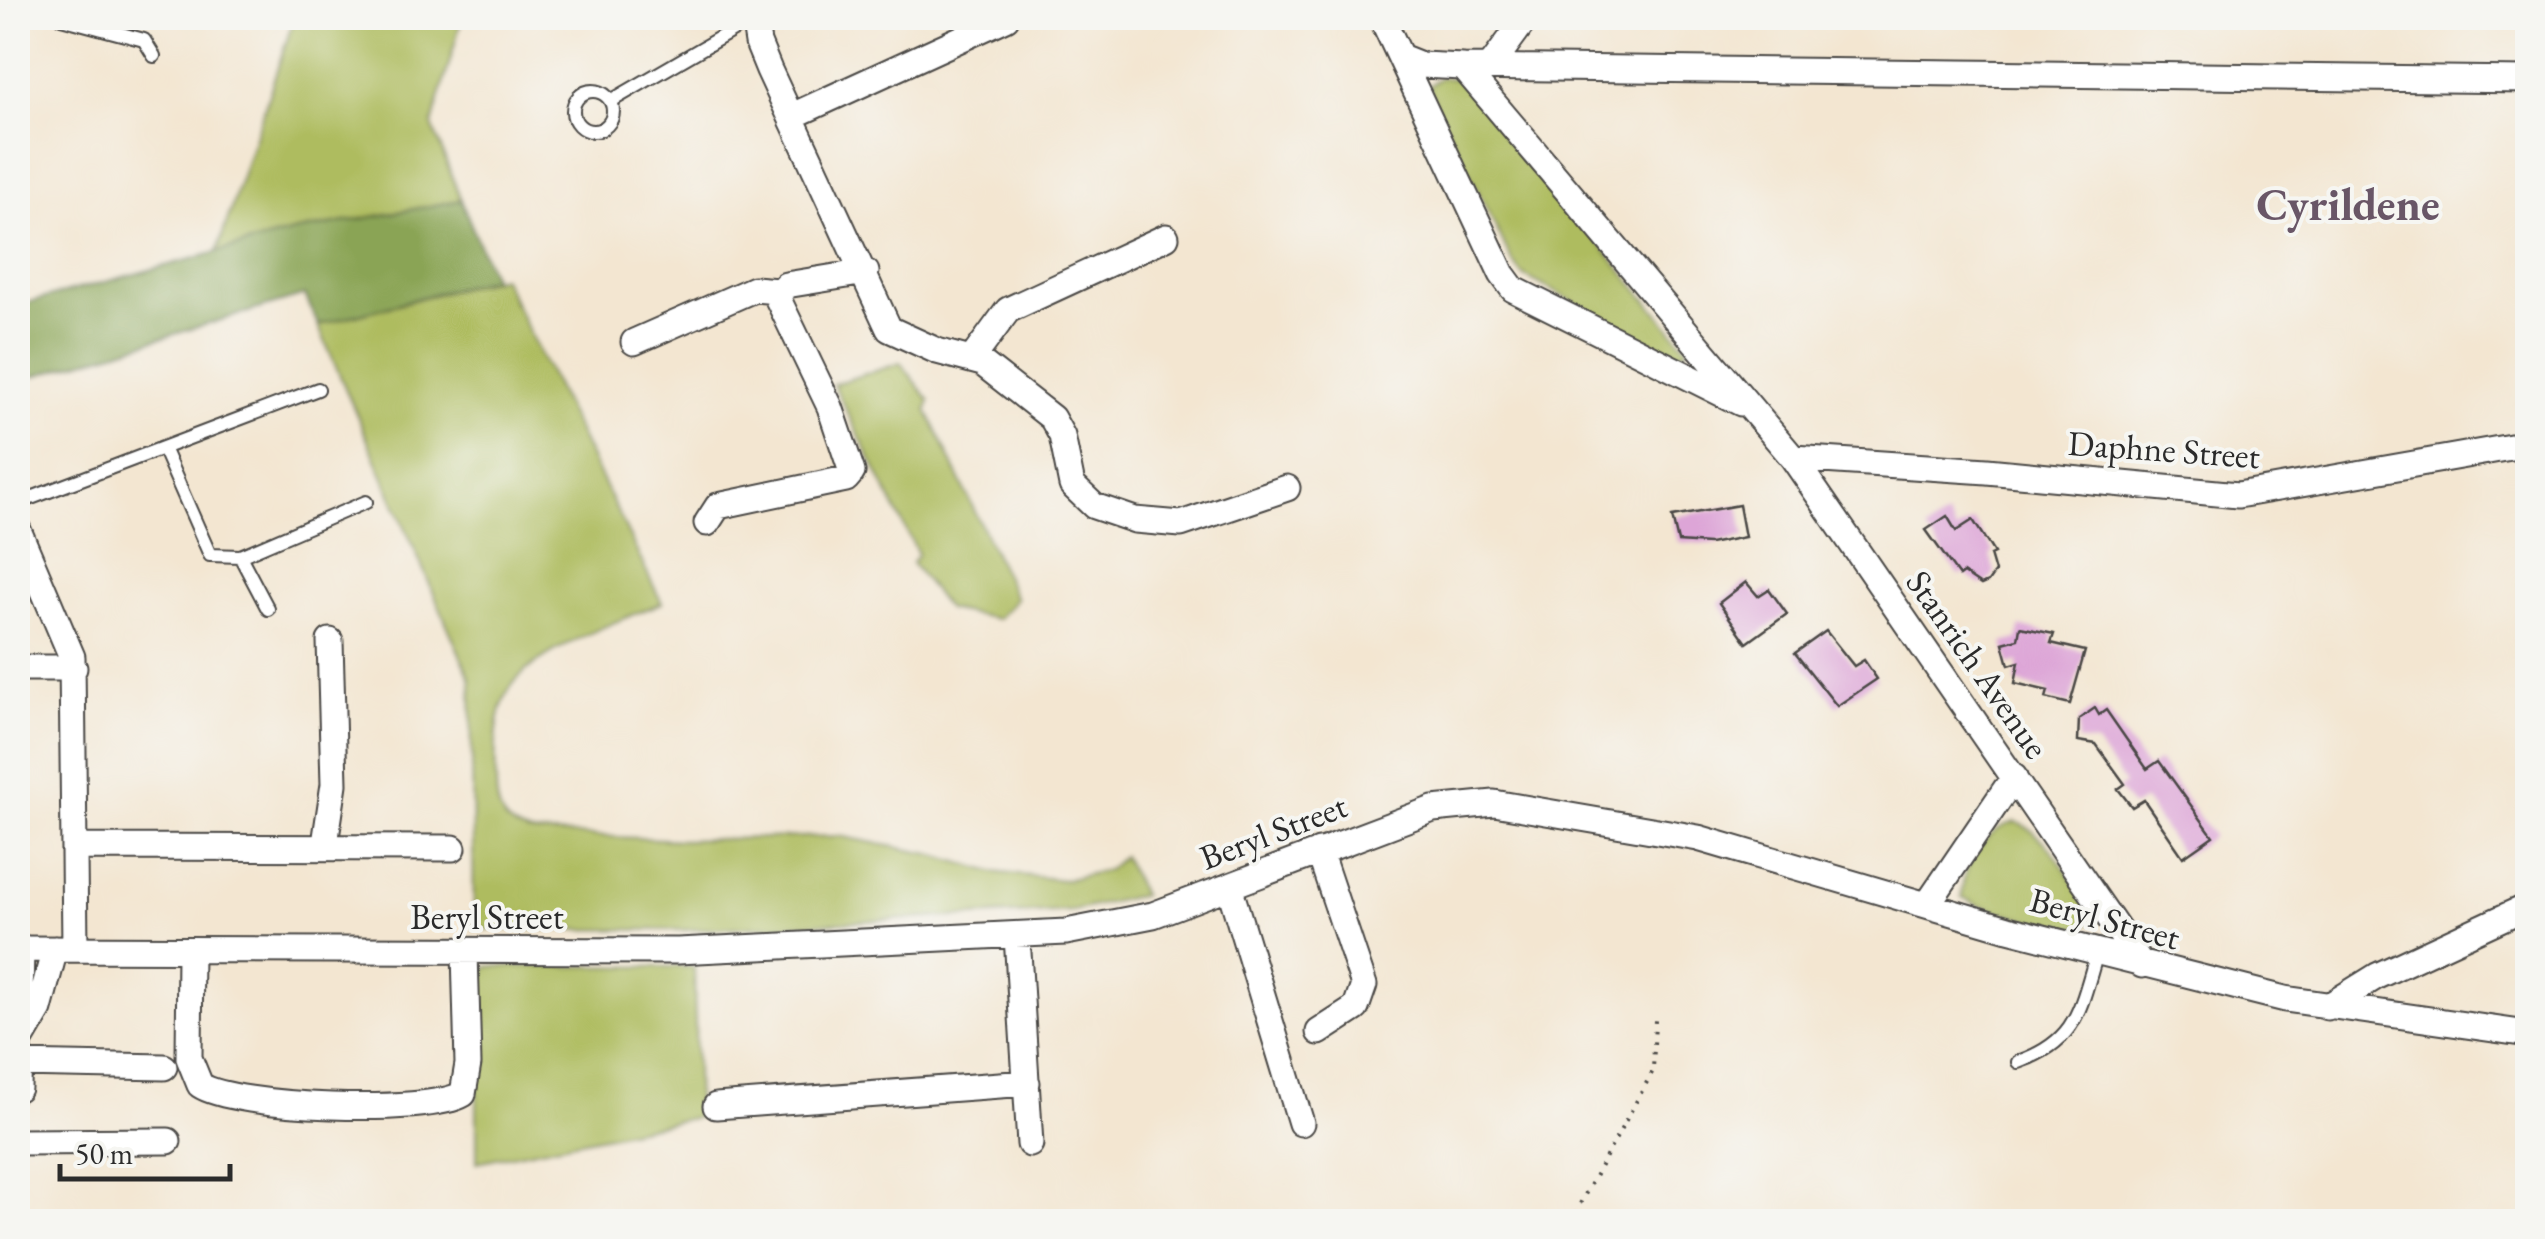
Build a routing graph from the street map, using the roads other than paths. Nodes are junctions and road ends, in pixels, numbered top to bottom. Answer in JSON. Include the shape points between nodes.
{"nodes":[{"id":1,"x":61,"y":18,"type":"edge"},
{"id":2,"x":754,"y":18,"type":"edge"},
{"id":3,"x":1006,"y":18,"type":"edge"},
{"id":4,"x":1382,"y":18,"type":"edge"},
{"id":5,"x":1526,"y":18,"type":"edge"},
{"id":6,"x":154,"y":56,"type":"dead end"},
{"id":7,"x":1401,"y":57,"type":"junction"},
{"id":8,"x":1463,"y":67,"type":"junction"},
{"id":9,"x":1490,"y":67,"type":"junction"},
{"id":10,"x":2528,"y":80,"type":"edge"},
{"id":11,"x":611,"y":101,"type":"dead end"},
{"id":12,"x":792,"y":116,"type":"junction"},
{"id":13,"x":1166,"y":237,"type":"dead end"},
{"id":14,"x":866,"y":272,"type":"junction"},
{"id":15,"x":778,"y":292,"type":"junction"},
{"id":16,"x":634,"y":342,"type":"dead end"},
{"id":17,"x":972,"y":359,"type":"junction"},
{"id":18,"x":318,"y":389,"type":"dead end"},
{"id":19,"x":1750,"y":407,"type":"junction"},
{"id":20,"x":2528,"y":444,"type":"edge"},
{"id":21,"x":163,"y":448,"type":"junction"},
{"id":22,"x":1793,"y":458,"type":"junction"},
{"id":23,"x":1287,"y":488,"type":"dead end"},
{"id":24,"x":366,"y":502,"type":"dead end"},
{"id":25,"x":18,"y":503,"type":"edge"},
{"id":26,"x":707,"y":523,"type":"dead end"},
{"id":27,"x":18,"y":530,"type":"edge"},
{"id":28,"x":240,"y":556,"type":"junction"},
{"id":29,"x":268,"y":609,"type":"dead end"},
{"id":30,"x":330,"y":641,"type":"dead end"},
{"id":31,"x":18,"y":668,"type":"edge"},
{"id":32,"x":74,"y":668,"type":"junction"},
{"id":33,"x":2014,"y":777,"type":"junction"},
{"id":34,"x":325,"y":844,"type":"junction"},
{"id":35,"x":75,"y":846,"type":"junction"},
{"id":36,"x":453,"y":848,"type":"dead end"},
{"id":37,"x":1319,"y":851,"type":"junction"},
{"id":38,"x":1229,"y":886,"type":"junction"},
{"id":39,"x":1926,"y":905,"type":"junction"},
{"id":40,"x":2528,"y":906,"type":"edge"},
{"id":41,"x":1017,"y":936,"type":"junction"},
{"id":42,"x":19,"y":949,"type":"edge"},
{"id":43,"x":65,"y":949,"type":"junction"},
{"id":44,"x":190,"y":950,"type":"junction"},
{"id":45,"x":465,"y":952,"type":"junction"},
{"id":46,"x":2096,"y":953,"type":"junction"},
{"id":47,"x":2142,"y":965,"type":"junction"},
{"id":48,"x":2327,"y":1007,"type":"junction"},
{"id":49,"x":1319,"y":1032,"type":"dead end"},
{"id":50,"x":2528,"y":1034,"type":"edge"},
{"id":51,"x":19,"y":1056,"type":"edge"},
{"id":52,"x":2018,"y":1062,"type":"dead end"},
{"id":53,"x":164,"y":1067,"type":"dead end"},
{"id":54,"x":1027,"y":1083,"type":"junction"},
{"id":55,"x":18,"y":1088,"type":"edge"},
{"id":56,"x":716,"y":1106,"type":"dead end"},
{"id":57,"x":1301,"y":1122,"type":"dead end"},
{"id":58,"x":168,"y":1141,"type":"dead end"},
{"id":59,"x":18,"y":1142,"type":"edge"},
{"id":60,"x":1030,"y":1144,"type":"dead end"}],
"edges":[{"from":1,"to":6,"type":"lane","via":[[144,40]]},
{"from":2,"to":11,"type":"lane"},
{"from":2,"to":12,"type":"street","via":[[758,43]]},
{"from":3,"to":12,"type":"street"},
{"from":4,"to":7,"type":"street","name":"Stanrich Avenue"},
{"from":5,"to":9,"type":"street"},
{"from":7,"to":8,"type":"street"},
{"from":7,"to":19,"type":"street","name":"Stanrich Avenue","via":[[1513,289]]},
{"from":8,"to":9,"type":"street"},
{"from":8,"to":19,"type":"street","name":"Stanrich Avenue"},
{"from":9,"to":10,"type":"street"},
{"from":12,"to":14,"type":"street"},
{"from":13,"to":17,"type":"street","via":[[1008,310]]},
{"from":14,"to":15,"type":"street","via":[[786,285]]},
{"from":14,"to":17,"type":"street","via":[[889,329]]},
{"from":15,"to":16,"type":"street","via":[[754,289]]},
{"from":15,"to":26,"type":"street","via":[[852,472],[846,479],[718,506]]},
{"from":17,"to":23,"type":"street","via":[[1052,418],[1072,485],[1087,504],[1135,520],[1181,524]]},
{"from":18,"to":21,"type":"lane"},
{"from":19,"to":22,"type":"street","name":"Stanrich Avenue"},
{"from":20,"to":22,"type":"street","name":"Daphne Street","via":[[2238,495]]},
{"from":21,"to":25,"type":"lane"},
{"from":21,"to":28,"type":"lane","via":[[210,554]]},
{"from":22,"to":33,"type":"street","name":"Stanrich Avenue"},
{"from":24,"to":28,"type":"lane"},
{"from":27,"to":32,"type":"street"},
{"from":28,"to":29,"type":"lane"},
{"from":30,"to":34,"type":"street","via":[[334,764]]},
{"from":31,"to":32,"type":"street"},
{"from":32,"to":35,"type":"street"},
{"from":33,"to":39,"type":"street"},
{"from":33,"to":47,"type":"street","name":"Stanrich Avenue"},
{"from":34,"to":35,"type":"street"},
{"from":34,"to":36,"type":"street"},
{"from":35,"to":43,"type":"street"},
{"from":37,"to":38,"type":"street","name":"Beryl Street"},
{"from":37,"to":39,"type":"street","name":"Beryl Street","via":[[1433,810],[1494,802],[1698,838]]},
{"from":37,"to":49,"type":"street","via":[[1364,985],[1356,1008]]},
{"from":38,"to":41,"type":"street","name":"Beryl Street","via":[[1120,924]]},
{"from":38,"to":57,"type":"street"},
{"from":39,"to":46,"type":"street","name":"Beryl Street"},
{"from":40,"to":48,"type":"street","via":[[2377,976]]},
{"from":41,"to":45,"type":"street","name":"Beryl Street"},
{"from":41,"to":54,"type":"street"},
{"from":42,"to":43,"type":"street","name":"Beryl Street"},
{"from":42,"to":51,"type":"street"},
{"from":43,"to":44,"type":"street","name":"Beryl Street"},
{"from":43,"to":51,"type":"street"},
{"from":44,"to":45,"type":"street","name":"Beryl Street"},
{"from":44,"to":45,"type":"street","via":[[189,1058],[200,1085],[223,1097],[328,1105],[436,1104],[462,1094],[468,1064]]},
{"from":46,"to":47,"type":"street","name":"Beryl Street"},
{"from":46,"to":52,"type":"lane","via":[[2066,1036]]},
{"from":47,"to":48,"type":"street","name":"Beryl Street"},
{"from":48,"to":50,"type":"street","name":"Beryl Street"},
{"from":51,"to":53,"type":"street"},
{"from":51,"to":55,"type":"street"},
{"from":54,"to":56,"type":"street"},
{"from":54,"to":60,"type":"street"},
{"from":58,"to":59,"type":"street"}]}
